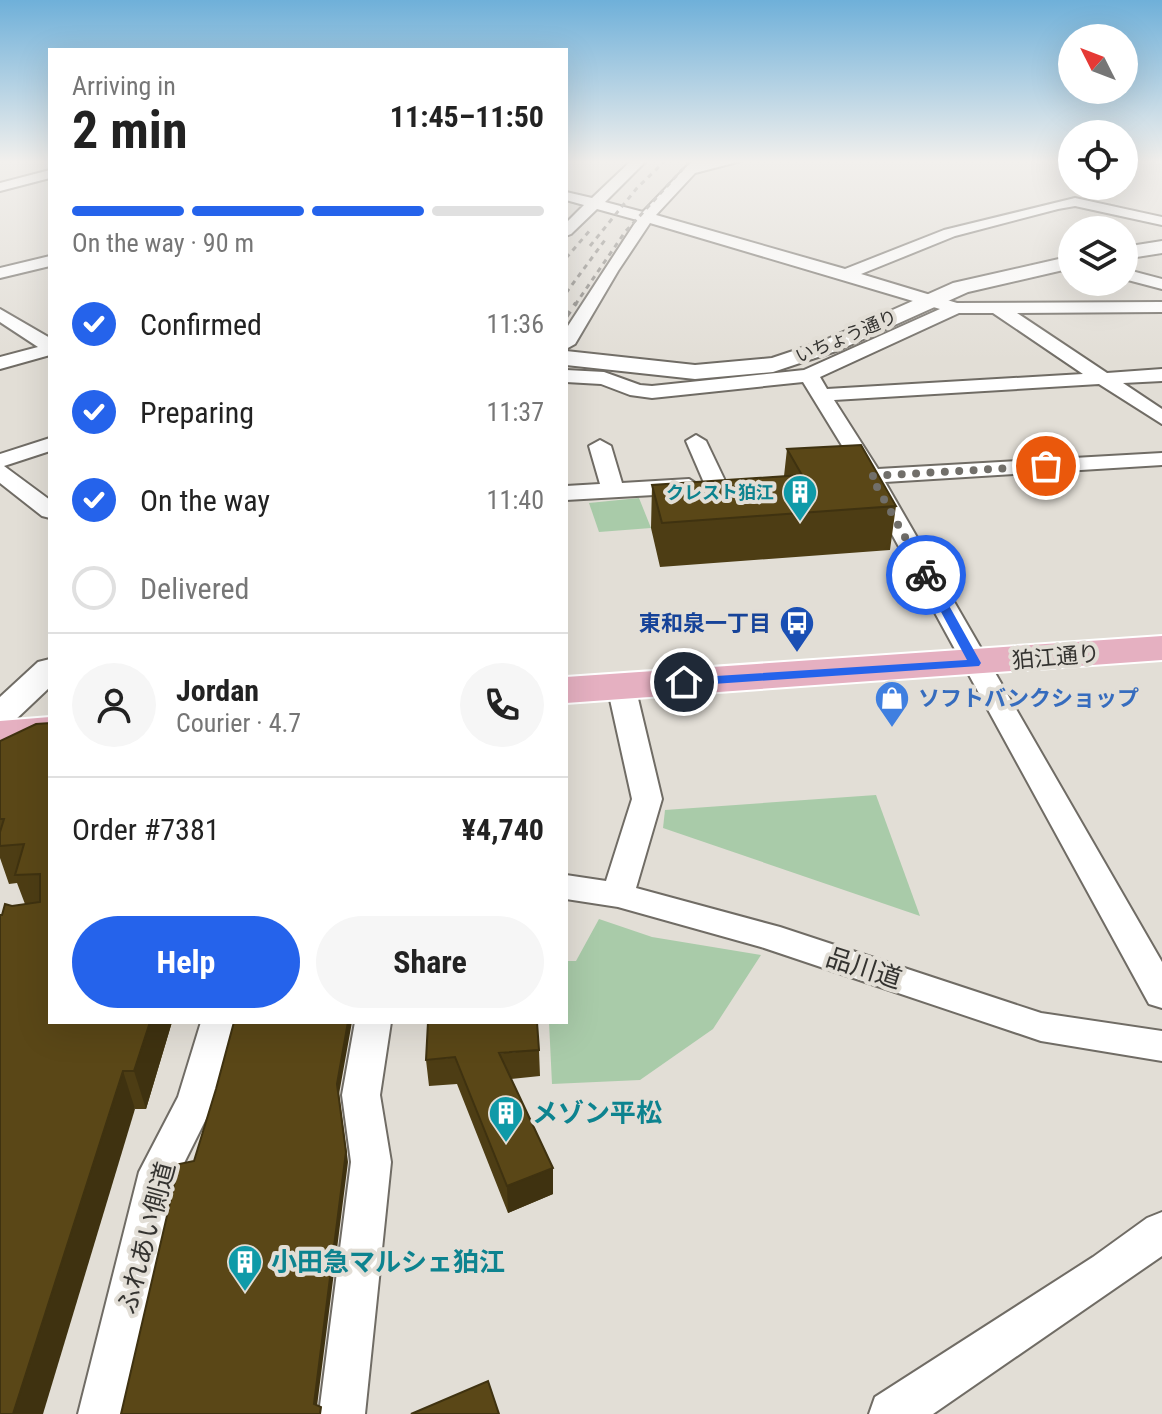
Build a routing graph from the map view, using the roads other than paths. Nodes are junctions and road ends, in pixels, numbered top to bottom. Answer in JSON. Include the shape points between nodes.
{"nodes":[{"id":1,"x":641,"y":227,"type":"edge"},
{"id":2,"x":682,"y":227,"type":"edge"},
{"id":3,"x":967,"y":227,"type":"edge"},
{"id":4,"x":1162,"y":247,"type":"edge"},
{"id":5,"x":1138,"y":251,"type":"edge"},
{"id":6,"x":48,"y":261,"type":"edge"},
{"id":7,"x":1058,"y":265,"type":"edge"},
{"id":8,"x":0,"y":273,"type":"edge"},
{"id":9,"x":846,"y":275,"type":"junction"},
{"id":10,"x":1138,"y":278,"type":"edge"},
{"id":11,"x":1162,"y":284,"type":"edge"},
{"id":12,"x":927,"y":300,"type":"junction"},
{"id":13,"x":1162,"y":307,"type":"edge"},
{"id":14,"x":956,"y":308,"type":"junction"},
{"id":15,"x":999,"y":309,"type":"junction"},
{"id":16,"x":0,"y":314,"type":"edge"},
{"id":17,"x":568,"y":341,"type":"edge"},
{"id":18,"x":48,"y":346,"type":"edge"},
{"id":19,"x":48,"y":348,"type":"edge"},
{"id":20,"x":568,"y":358,"type":"edge"},
{"id":21,"x":0,"y":363,"type":"edge"},
{"id":22,"x":809,"y":375,"type":"junction"},
{"id":23,"x":1162,"y":375,"type":"edge"},
{"id":24,"x":568,"y":376,"type":"edge"},
{"id":25,"x":1108,"y":380,"type":"junction"},
{"id":26,"x":824,"y":395,"type":"junction"},
{"id":27,"x":1162,"y":418,"type":"edge"},
{"id":28,"x":696,"y":441,"type":"dead end"},
{"id":29,"x":48,"y":445,"type":"edge"},
{"id":30,"x":600,"y":446,"type":"dead end"},
{"id":31,"x":1162,"y":459,"type":"edge"},
{"id":32,"x":0,"y":461,"type":"edge"},
{"id":33,"x":0,"y":472,"type":"edge"},
{"id":34,"x":871,"y":476,"type":"junction"},
{"id":35,"x":825,"y":478,"type":"edge"},
{"id":36,"x":613,"y":491,"type":"junction"},
{"id":37,"x":568,"y":493,"type":"edge"},
{"id":38,"x":48,"y":509,"type":"edge"},
{"id":39,"x":1162,"y":648,"type":"edge"},
{"id":40,"x":975,"y":663,"type":"junction"},
{"id":41,"x":48,"y":671,"type":"edge"},
{"id":42,"x":621,"y":686,"type":"junction"},
{"id":43,"x":568,"y":690,"type":"edge"},
{"id":44,"x":0,"y":716,"type":"edge"},
{"id":45,"x":48,"y":731,"type":"edge"},
{"id":46,"x":0,"y":735,"type":"edge"},
{"id":47,"x":568,"y":887,"type":"edge"},
{"id":48,"x":618,"y":895,"type":"junction"},
{"id":49,"x":1162,"y":994,"type":"edge"},
{"id":50,"x":218,"y":1024,"type":"edge"},
{"id":51,"x":373,"y":1024,"type":"edge"},
{"id":52,"x":1162,"y":1046,"type":"edge"},
{"id":53,"x":1162,"y":1231,"type":"edge"},
{"id":54,"x":101,"y":1414,"type":"edge"},
{"id":55,"x":342,"y":1414,"type":"edge"},
{"id":56,"x":892,"y":1414,"type":"edge"}],
"edges":[{"from":1,"to":17,"type":"street"},
{"from":2,"to":9,"type":"street"},
{"from":3,"to":9,"type":"street"},
{"from":4,"to":5,"type":"street"},
{"from":6,"to":8,"type":"street"},
{"from":7,"to":12,"type":"street","name":"いちょう通り","via":[[981,280]]},
{"from":9,"to":12,"type":"street"},
{"from":10,"to":11,"type":"street"},
{"from":12,"to":14,"type":"street"},
{"from":12,"to":20,"type":"street","name":"いちょう通り","via":[[807,355],[751,369],[665,371]]},
{"from":13,"to":15,"type":"street"},
{"from":14,"to":15,"type":"street"},
{"from":14,"to":22,"type":"street"},
{"from":15,"to":25,"type":"street"},
{"from":16,"to":18,"type":"street"},
{"from":19,"to":21,"type":"street"},
{"from":22,"to":24,"type":"street","via":[[652,392],[604,378]]},
{"from":22,"to":26,"type":"street"},
{"from":23,"to":25,"type":"street"},
{"from":25,"to":26,"type":"street"},
{"from":25,"to":27,"type":"street"},
{"from":26,"to":34,"type":"street"},
{"from":28,"to":36,"type":"street","via":[[724,484]]},
{"from":29,"to":32,"type":"street"},
{"from":30,"to":36,"type":"street"},
{"from":31,"to":34,"type":"street"},
{"from":33,"to":38,"type":"street"},
{"from":34,"to":35,"type":"street"},
{"from":34,"to":40,"type":"street"},
{"from":36,"to":37,"type":"street"},
{"from":39,"to":40,"type":"main road","name":"狛江通り"},
{"from":40,"to":42,"type":"main road","name":"狛江通り"},
{"from":40,"to":49,"type":"street"},
{"from":41,"to":44,"type":"street"},
{"from":42,"to":43,"type":"main road","name":"狛江通り"},
{"from":42,"to":48,"type":"street","via":[[647,799]]},
{"from":45,"to":46,"type":"main road"},
{"from":47,"to":48,"type":"street","name":"品川道"},
{"from":48,"to":52,"type":"street","name":"品川道","via":[[768,936],[1041,1027]]},
{"from":50,"to":54,"type":"street","name":"ふれあい側道","via":[[197,1099],[159,1172]]},
{"from":51,"to":55,"type":"street","via":[[361,1095],[371,1162]]},
{"from":53,"to":56,"type":"street"}]}
